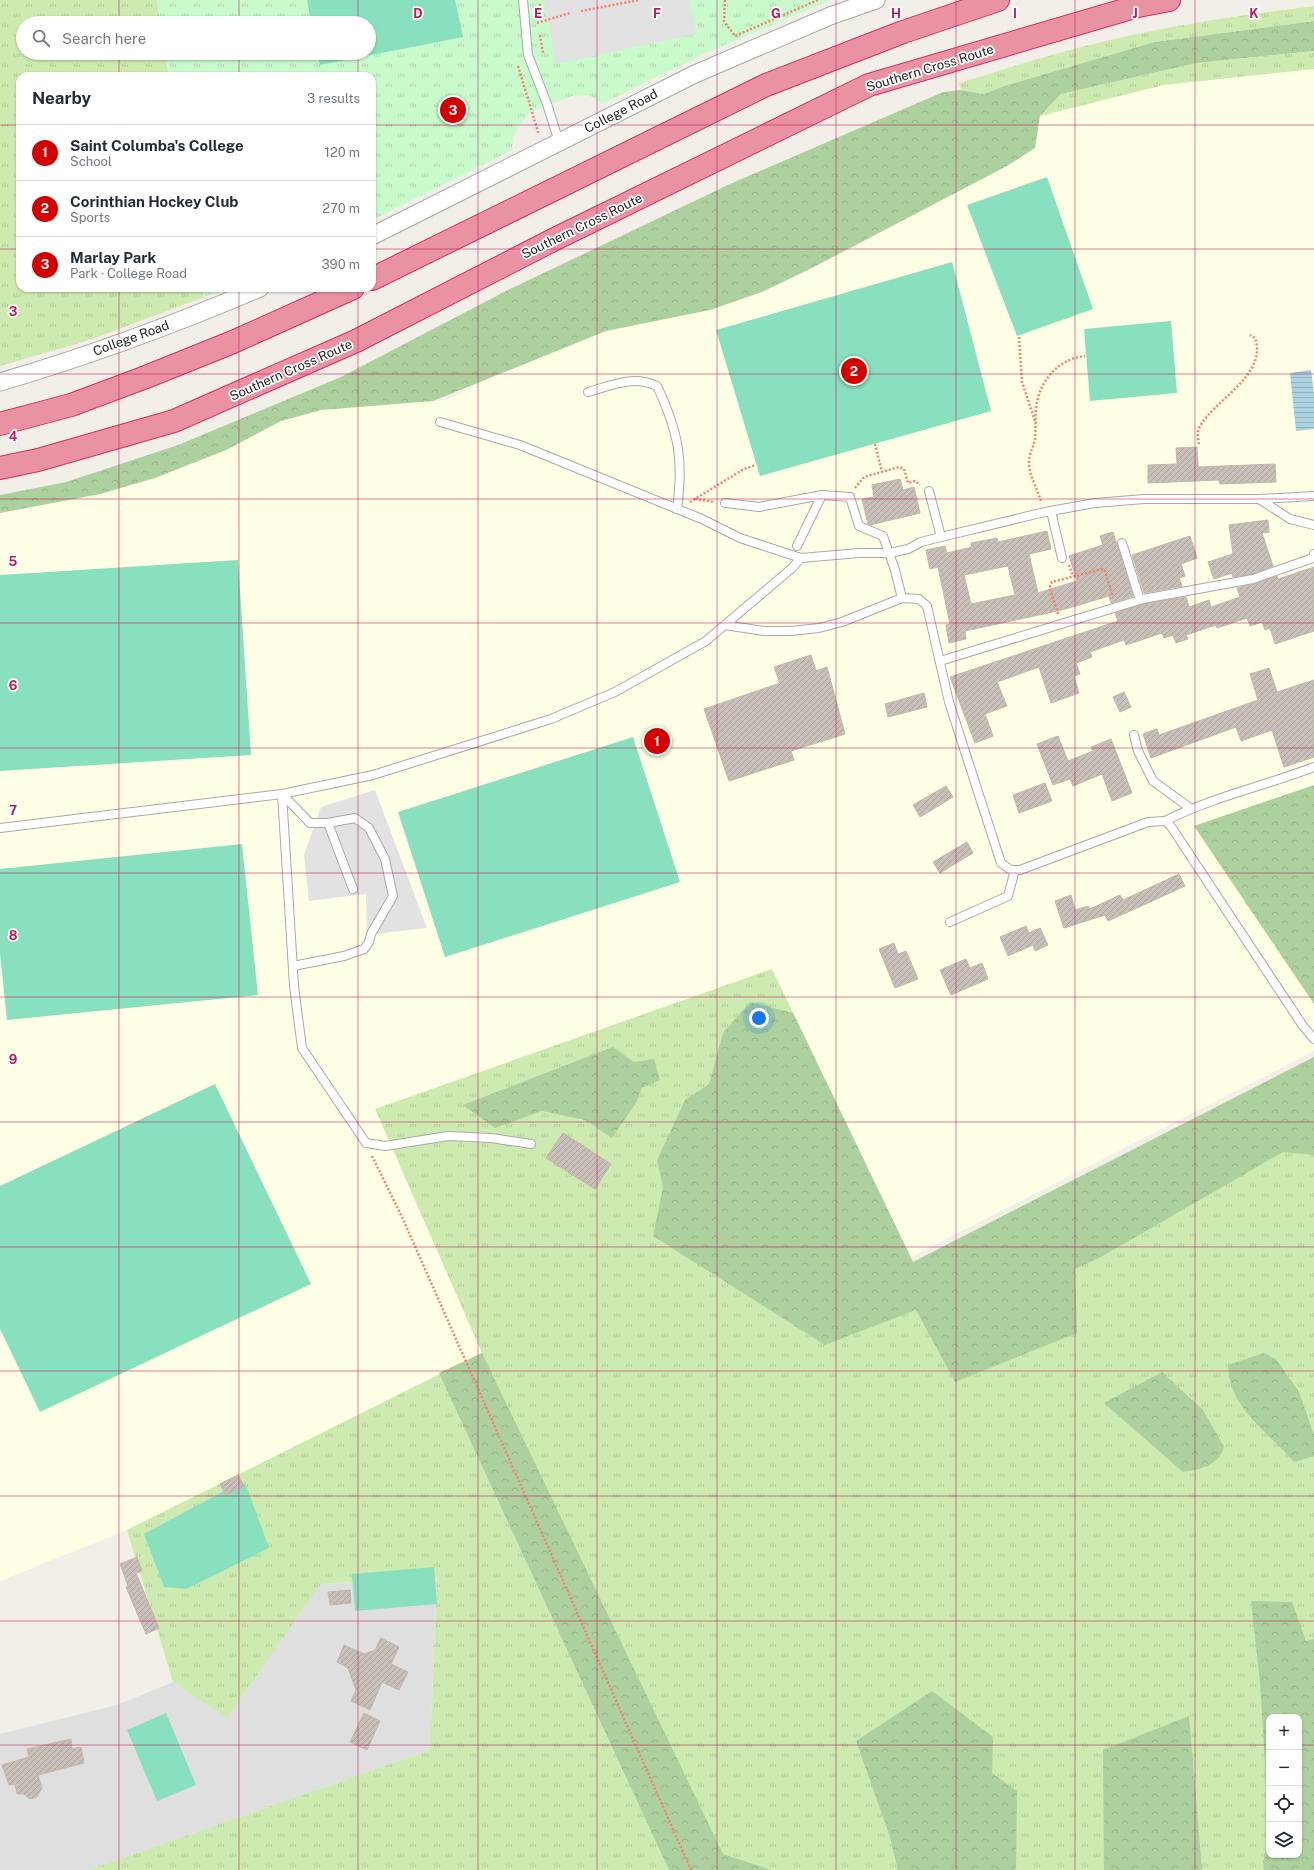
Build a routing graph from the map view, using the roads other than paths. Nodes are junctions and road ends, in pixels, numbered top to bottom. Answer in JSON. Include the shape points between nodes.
{"nodes":[{"id":1,"x":523,"y":0,"type":"edge"},
{"id":2,"x":876,"y":0,"type":"edge"},
{"id":3,"x":998,"y":0,"type":"edge"},
{"id":4,"x":1169,"y":0,"type":"edge"},
{"id":5,"x":559,"y":142,"type":"junction"},
{"id":6,"x":376,"y":234,"type":"edge"},
{"id":7,"x":376,"y":277,"type":"edge"},
{"id":8,"x":251,"y":292,"type":"edge"},
{"id":9,"x":344,"y":292,"type":"edge"},
{"id":10,"x":0,"y":382,"type":"edge"},
{"id":11,"x":588,"y":392,"type":"dead end"},
{"id":12,"x":440,"y":422,"type":"dead end"},
{"id":13,"x":0,"y":424,"type":"edge"},
{"id":14,"x":0,"y":468,"type":"edge"},
{"id":15,"x":929,"y":491,"type":"road end"},
{"id":16,"x":822,"y":495,"type":"junction"},
{"id":17,"x":1314,"y":496,"type":"edge"},
{"id":18,"x":1259,"y":500,"type":"junction"},
{"id":19,"x":725,"y":503,"type":"road end"},
{"id":20,"x":677,"y":509,"type":"junction"},
{"id":21,"x":1048,"y":512,"type":"junction"},
{"id":22,"x":1314,"y":525,"type":"edge"},
{"id":23,"x":941,"y":537,"type":"junction"},
{"id":24,"x":1122,"y":543,"type":"dead end"},
{"id":25,"x":797,"y":546,"type":"dead end"},
{"id":26,"x":890,"y":553,"type":"junction"},
{"id":27,"x":1314,"y":554,"type":"edge"},
{"id":28,"x":800,"y":558,"type":"junction"},
{"id":29,"x":1065,"y":560,"type":"road end"},
{"id":30,"x":902,"y":598,"type":"junction"},
{"id":31,"x":1140,"y":600,"type":"junction"},
{"id":32,"x":725,"y":625,"type":"junction"},
{"id":33,"x":940,"y":661,"type":"junction"},
{"id":34,"x":1134,"y":735,"type":"dead end"},
{"id":35,"x":1314,"y":767,"type":"edge"},
{"id":36,"x":282,"y":794,"type":"junction"},
{"id":37,"x":1190,"y":808,"type":"junction"},
{"id":38,"x":1165,"y":821,"type":"junction"},
{"id":39,"x":328,"y":823,"type":"junction"},
{"id":40,"x":0,"y":828,"type":"edge"},
{"id":41,"x":1015,"y":870,"type":"junction"},
{"id":42,"x":353,"y":890,"type":"dead end"},
{"id":43,"x":950,"y":922,"type":"dead end"},
{"id":44,"x":293,"y":966,"type":"junction"},
{"id":45,"x":1314,"y":1039,"type":"edge"},
{"id":46,"x":531,"y":1144,"type":"dead end"}],
"edges":[{"from":1,"to":5,"type":"lane","via":[[528,55]]},
{"from":2,"to":5,"type":"street","name":"College Road","via":[[830,16],[695,74]]},
{"from":3,"to":7,"type":"highway","via":[[903,32],[766,86]]},
{"from":4,"to":14,"type":"highway","name":"Southern Cross Route","via":[[1138,6],[869,85],[555,239],[356,341],[174,421],[38,460]]},
{"from":5,"to":6,"type":"street","name":"College Road"},
{"from":8,"to":10,"type":"street","name":"College Road","via":[[64,363]]},
{"from":9,"to":13,"type":"highway","via":[[233,342],[146,377],[71,405]]},
{"from":11,"to":20,"type":"lane","via":[[625,381],[644,380],[657,386],[669,411],[681,460]]},
{"from":12,"to":20,"type":"lane","via":[[520,445]]},
{"from":15,"to":23,"type":"lane"},
{"from":16,"to":19,"type":"lane","via":[[759,507]]},
{"from":16,"to":25,"type":"lane"},
{"from":16,"to":26,"type":"lane","via":[[850,497],[859,526],[883,536]]},
{"from":17,"to":18,"type":"lane"},
{"from":18,"to":21,"type":"lane","via":[[1144,499],[1095,503]]},
{"from":18,"to":22,"type":"lane","via":[[1290,520]]},
{"from":20,"to":28,"type":"lane","via":[[740,538]]},
{"from":21,"to":23,"type":"lane"},
{"from":21,"to":29,"type":"lane"},
{"from":23,"to":26,"type":"lane"},
{"from":24,"to":31,"type":"lane"},
{"from":26,"to":28,"type":"lane"},
{"from":26,"to":30,"type":"lane"},
{"from":27,"to":31,"type":"lane","via":[[1312,558],[1253,579]]},
{"from":28,"to":32,"type":"lane","via":[[792,568]]},
{"from":30,"to":32,"type":"lane","via":[[842,622],[819,628],[764,631]]},
{"from":30,"to":33,"type":"lane","via":[[919,599],[927,606]]},
{"from":31,"to":33,"type":"lane"},
{"from":32,"to":36,"type":"lane","via":[[706,641],[622,689],[551,719],[373,775]]},
{"from":33,"to":41,"type":"lane","via":[[949,702],[1002,863],[1010,870]]},
{"from":34,"to":37,"type":"lane","via":[[1138,751],[1153,782]]},
{"from":35,"to":37,"type":"lane"},
{"from":36,"to":39,"type":"lane","via":[[310,823]]},
{"from":36,"to":40,"type":"lane"},
{"from":36,"to":44,"type":"lane"},
{"from":37,"to":38,"type":"lane"},
{"from":38,"to":41,"type":"lane","via":[[1148,822]]},
{"from":38,"to":45,"type":"lane"},
{"from":39,"to":42,"type":"lane"},
{"from":39,"to":44,"type":"lane","via":[[355,818],[369,828],[385,859],[393,896],[364,949],[344,956]]},
{"from":41,"to":43,"type":"lane","via":[[1008,896]]},
{"from":44,"to":46,"type":"lane","via":[[302,1048],[366,1143],[385,1146],[448,1136],[491,1138]]}]}
